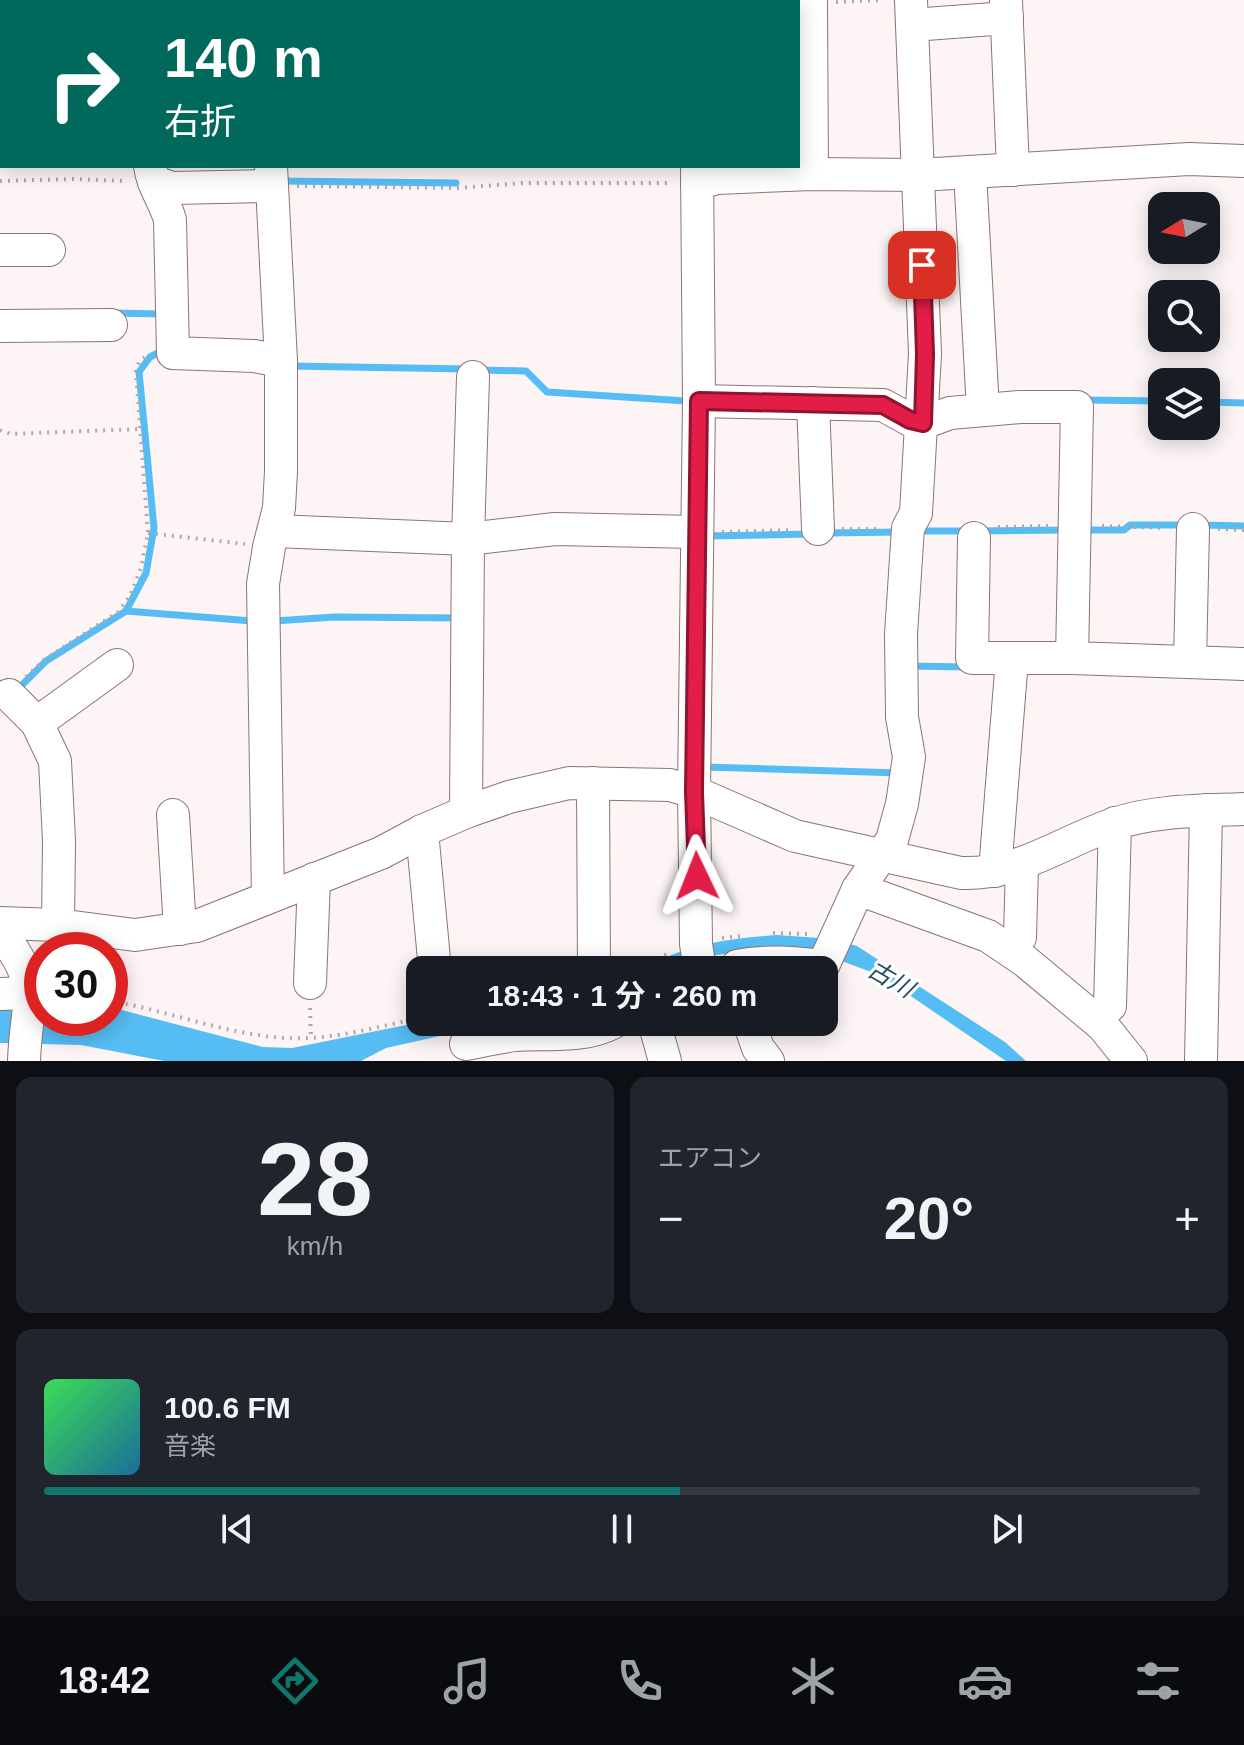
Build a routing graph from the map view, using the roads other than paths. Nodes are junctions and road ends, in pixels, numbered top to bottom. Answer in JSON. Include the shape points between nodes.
{"nodes":[{"id":1,"x":808,"y":3,"type":"edge"},
{"id":2,"x":1007,"y":9,"type":"edge"},
{"id":3,"x":911,"y":12,"type":"edge"},
{"id":4,"x":1244,"y":161,"type":"edge"},
{"id":5,"x":1013,"y":170,"type":"junction"},
{"id":6,"x":970,"y":172,"type":"junction"},
{"id":7,"x":152,"y":174,"type":"edge"},
{"id":8,"x":812,"y":174,"type":"junction"},
{"id":9,"x":697,"y":175,"type":"edge"},
{"id":10,"x":919,"y":175,"type":"junction"},
{"id":11,"x":271,"y":176,"type":"edge"},
{"id":12,"x":0,"y":250,"type":"edge"},
{"id":13,"x":49,"y":250,"type":"dead end"},
{"id":14,"x":111,"y":325,"type":"dead end"},
{"id":15,"x":0,"y":326,"type":"edge"},
{"id":16,"x":281,"y":361,"type":"junction"},
{"id":17,"x":473,"y":377,"type":"dead end"},
{"id":18,"x":982,"y":392,"type":"dead end"},
{"id":19,"x":699,"y":401,"type":"junction"},
{"id":20,"x":813,"y":403,"type":"junction"},
{"id":21,"x":923,"y":423,"type":"junction"},
{"id":22,"x":818,"y":529,"type":"dead end"},
{"id":23,"x":1193,"y":529,"type":"dead end"},
{"id":24,"x":696,"y":532,"type":"junction"},
{"id":25,"x":974,"y":538,"type":"dead end"},
{"id":26,"x":272,"y":539,"type":"junction"},
{"id":27,"x":468,"y":539,"type":"junction"},
{"id":28,"x":1072,"y":658,"type":"junction"},
{"id":29,"x":1012,"y":659,"type":"junction"},
{"id":30,"x":1190,"y":662,"type":"junction"},
{"id":31,"x":1244,"y":664,"type":"edge"},
{"id":32,"x":117,"y":665,"type":"dead end"},
{"id":33,"x":9,"y":695,"type":"road end"},
{"id":34,"x":37,"y":723,"type":"junction"},
{"id":35,"x":593,"y":783,"type":"junction"},
{"id":36,"x":694,"y":792,"type":"junction"},
{"id":37,"x":1244,"y":809,"type":"edge"},
{"id":38,"x":1206,"y":810,"type":"junction"},
{"id":39,"x":466,"y":812,"type":"junction"},
{"id":40,"x":173,"y":815,"type":"dead end"},
{"id":41,"x":1115,"y":823,"type":"junction"},
{"id":42,"x":422,"y":831,"type":"junction"},
{"id":43,"x":879,"y":857,"type":"junction"},
{"id":44,"x":1009,"y":868,"type":"junction"},
{"id":45,"x":314,"y":879,"type":"junction"},
{"id":46,"x":858,"y":889,"type":"junction"},
{"id":47,"x":268,"y":897,"type":"junction"},
{"id":48,"x":0,"y":923,"type":"edge"},
{"id":49,"x":58,"y":925,"type":"junction"},
{"id":50,"x":180,"y":929,"type":"junction"},
{"id":51,"x":0,"y":932,"type":"edge"},
{"id":52,"x":1020,"y":937,"type":"dead end"},
{"id":53,"x":434,"y":956,"type":"edge"},
{"id":54,"x":594,"y":956,"type":"edge"},
{"id":55,"x":711,"y":956,"type":"edge"},
{"id":56,"x":827,"y":956,"type":"edge"},
{"id":57,"x":310,"y":983,"type":"dead end"},
{"id":58,"x":20,"y":995,"type":"edge"},
{"id":59,"x":1110,"y":1006,"type":"dead end"},
{"id":60,"x":503,"y":1036,"type":"edge"},
{"id":61,"x":658,"y":1036,"type":"edge"},
{"id":62,"x":754,"y":1036,"type":"edge"},
{"id":63,"x":466,"y":1044,"type":"dead end"},
{"id":64,"x":24,"y":1054,"type":"edge"},
{"id":65,"x":665,"y":1061,"type":"edge"},
{"id":66,"x":768,"y":1061,"type":"edge"},
{"id":67,"x":1131,"y":1061,"type":"edge"},
{"id":68,"x":1201,"y":1061,"type":"edge"}],
"edges":[{"from":1,"to":8,"type":"street"},
{"from":2,"to":3,"type":"street"},
{"from":2,"to":5,"type":"street"},
{"from":3,"to":10,"type":"street"},
{"from":4,"to":5,"type":"street","via":[[1189,159]]},
{"from":5,"to":6,"type":"street"},
{"from":6,"to":10,"type":"street"},
{"from":6,"to":18,"type":"street"},
{"from":7,"to":11,"type":"street","via":[[172,188]]},
{"from":7,"to":16,"type":"street","via":[[170,220],[173,353]]},
{"from":8,"to":9,"type":"street"},
{"from":8,"to":10,"type":"street"},
{"from":9,"to":19,"type":"street"},
{"from":10,"to":21,"type":"street"},
{"from":11,"to":16,"type":"street"},
{"from":12,"to":13,"type":"street"},
{"from":14,"to":15,"type":"street"},
{"from":16,"to":26,"type":"street","via":[[279,508]]},
{"from":17,"to":27,"type":"street"},
{"from":19,"to":20,"type":"street"},
{"from":19,"to":24,"type":"street"},
{"from":20,"to":21,"type":"street","via":[[883,405]]},
{"from":20,"to":22,"type":"street"},
{"from":21,"to":28,"type":"street","via":[[950,413],[1077,407]]},
{"from":21,"to":43,"type":"street","via":[[916,513],[908,528],[901,634],[902,717],[909,757],[892,840]]},
{"from":23,"to":30,"type":"street"},
{"from":24,"to":27,"type":"street","via":[[555,529]]},
{"from":24,"to":36,"type":"street"},
{"from":25,"to":29,"type":"street","via":[[972,658]]},
{"from":26,"to":27,"type":"street"},
{"from":26,"to":47,"type":"street","via":[[263,584]]},
{"from":27,"to":39,"type":"street"},
{"from":28,"to":29,"type":"street"},
{"from":28,"to":30,"type":"street"},
{"from":29,"to":44,"type":"street"},
{"from":30,"to":31,"type":"street"},
{"from":32,"to":34,"type":"street"},
{"from":33,"to":34,"type":"street"},
{"from":34,"to":49,"type":"street","via":[[55,761]]},
{"from":35,"to":36,"type":"street","via":[[670,785]]},
{"from":35,"to":39,"type":"street","via":[[543,788]]},
{"from":35,"to":54,"type":"street"},
{"from":36,"to":43,"type":"street","via":[[795,836]]},
{"from":36,"to":55,"type":"street"},
{"from":37,"to":38,"type":"street"},
{"from":38,"to":41,"type":"street"},
{"from":38,"to":68,"type":"street"},
{"from":39,"to":42,"type":"street"},
{"from":40,"to":50,"type":"street"},
{"from":41,"to":44,"type":"street"},
{"from":41,"to":59,"type":"street"},
{"from":42,"to":45,"type":"street"},
{"from":42,"to":53,"type":"street"},
{"from":43,"to":44,"type":"street","via":[[961,873]]},
{"from":43,"to":46,"type":"street"},
{"from":44,"to":52,"type":"street"},
{"from":45,"to":47,"type":"street"},
{"from":45,"to":57,"type":"street"},
{"from":46,"to":56,"type":"street"},
{"from":46,"to":67,"type":"street","via":[[988,936],[1103,1026]]},
{"from":47,"to":50,"type":"street"},
{"from":48,"to":49,"type":"street"},
{"from":49,"to":50,"type":"street","via":[[135,935]]},
{"from":51,"to":58,"type":"street","via":[[28,975]]},
{"from":58,"to":64,"type":"street"},
{"from":60,"to":63,"type":"street"},
{"from":61,"to":65,"type":"street"},
{"from":62,"to":66,"type":"street"}]}
